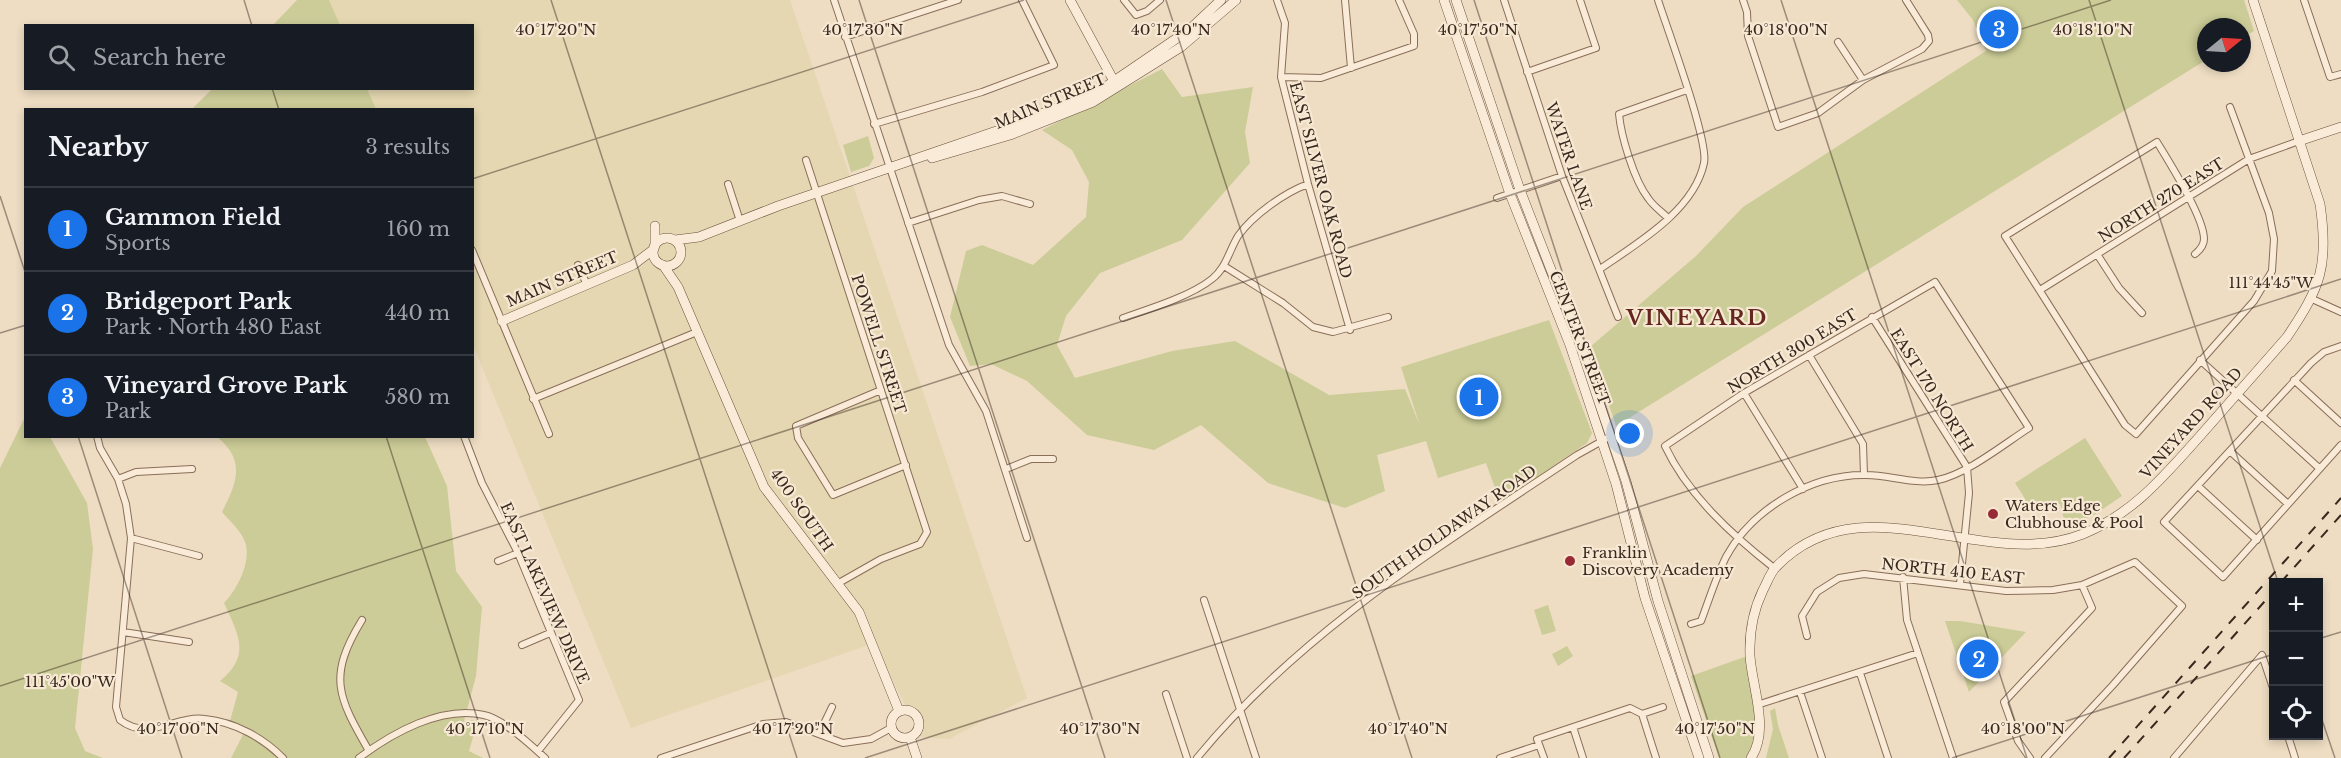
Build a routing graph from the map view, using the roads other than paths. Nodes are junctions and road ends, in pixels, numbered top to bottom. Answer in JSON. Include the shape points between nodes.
{"nodes":[{"id":1,"x":834,"y":0,"type":"edge"},
{"id":2,"x":958,"y":0,"type":"edge"},
{"id":3,"x":1022,"y":0,"type":"edge"},
{"id":4,"x":1070,"y":0,"type":"edge"},
{"id":5,"x":1124,"y":0,"type":"edge"},
{"id":6,"x":1160,"y":0,"type":"edge"},
{"id":7,"x":1221,"y":0,"type":"edge"},
{"id":8,"x":1236,"y":0,"type":"edge"},
{"id":9,"x":1277,"y":0,"type":"edge"},
{"id":10,"x":1345,"y":0,"type":"edge"},
{"id":11,"x":1399,"y":0,"type":"edge"},
{"id":12,"x":1444,"y":0,"type":"edge"},
{"id":13,"x":1456,"y":0,"type":"edge"},
{"id":14,"x":1504,"y":0,"type":"edge"},
{"id":15,"x":1580,"y":0,"type":"edge"},
{"id":16,"x":1658,"y":0,"type":"edge"},
{"id":17,"x":1743,"y":0,"type":"edge"},
{"id":18,"x":1906,"y":0,"type":"edge"},
{"id":19,"x":2253,"y":0,"type":"edge"},
{"id":20,"x":2304,"y":0,"type":"edge"},
{"id":21,"x":845,"y":37,"type":"junction"},
{"id":22,"x":1838,"y":42,"type":"dead end"},
{"id":23,"x":1351,"y":68,"type":"junction"},
{"id":24,"x":1527,"y":72,"type":"junction"},
{"id":25,"x":2341,"y":74,"type":"edge"},
{"id":26,"x":1281,"y":77,"type":"junction"},
{"id":27,"x":1863,"y":80,"type":"junction"},
{"id":28,"x":1116,"y":85,"type":"junction"},
{"id":29,"x":1687,"y":90,"type":"junction"},
{"id":30,"x":2230,"y":107,"type":"dead end"},
{"id":31,"x":874,"y":124,"type":"junction"},
{"id":32,"x":2341,"y":127,"type":"edge"},
{"id":33,"x":2299,"y":141,"type":"junction"},
{"id":34,"x":2249,"y":159,"type":"junction"},
{"id":35,"x":806,"y":160,"type":"dead end"},
{"id":36,"x":889,"y":170,"type":"junction"},
{"id":37,"x":1562,"y":176,"type":"junction"},
{"id":38,"x":728,"y":184,"type":"dead end"},
{"id":39,"x":1308,"y":184,"type":"junction"},
{"id":40,"x":1520,"y":190,"type":"junction"},
{"id":41,"x":817,"y":193,"type":"junction"},
{"id":42,"x":1510,"y":194,"type":"junction"},
{"id":43,"x":2189,"y":197,"type":"junction"},
{"id":44,"x":1497,"y":198,"type":"dead end"},
{"id":45,"x":1030,"y":204,"type":"dead end"},
{"id":46,"x":1668,"y":218,"type":"junction"},
{"id":47,"x":740,"y":221,"type":"junction"},
{"id":48,"x":908,"y":223,"type":"junction"},
{"id":49,"x":699,"y":237,"type":"junction"},
{"id":50,"x":671,"y":239,"type":"junction"},
{"id":51,"x":654,"y":248,"type":"junction"},
{"id":52,"x":2097,"y":254,"type":"junction"},
{"id":53,"x":2195,"y":254,"type":"dead end"},
{"id":54,"x":474,"y":255,"type":"edge"},
{"id":55,"x":679,"y":257,"type":"junction"},
{"id":56,"x":661,"y":264,"type":"junction"},
{"id":57,"x":578,"y":265,"type":"dead end"},
{"id":58,"x":633,"y":265,"type":"junction"},
{"id":59,"x":1224,"y":266,"type":"junction"},
{"id":60,"x":1599,"y":269,"type":"junction"},
{"id":61,"x":587,"y":285,"type":"junction"},
{"id":62,"x":678,"y":286,"type":"junction"},
{"id":63,"x":2040,"y":290,"type":"junction"},
{"id":64,"x":2310,"y":298,"type":"junction"},
{"id":65,"x":2341,"y":312,"type":"edge"},
{"id":66,"x":2142,"y":313,"type":"dead end"},
{"id":67,"x":1388,"y":317,"type":"dead end"},
{"id":68,"x":1618,"y":317,"type":"dead end"},
{"id":69,"x":1872,"y":317,"type":"junction"},
{"id":70,"x":1123,"y":318,"type":"dead end"},
{"id":71,"x":502,"y":321,"type":"junction"},
{"id":72,"x":1350,"y":330,"type":"junction"},
{"id":73,"x":697,"y":332,"type":"junction"},
{"id":74,"x":2341,"y":346,"type":"edge"},
{"id":75,"x":1809,"y":355,"type":"junction"},
{"id":76,"x":2200,"y":360,"type":"junction"},
{"id":77,"x":2294,"y":380,"type":"junction"},
{"id":78,"x":881,"y":390,"type":"junction"},
{"id":79,"x":1744,"y":393,"type":"junction"},
{"id":80,"x":2238,"y":394,"type":"junction"},
{"id":81,"x":533,"y":399,"type":"junction"},
{"id":82,"x":2260,"y":415,"type":"junction"},
{"id":83,"x":2341,"y":423,"type":"edge"},
{"id":84,"x":549,"y":434,"type":"dead end"},
{"id":85,"x":1611,"y":436,"type":"junction"},
{"id":86,"x":98,"y":438,"type":"edge"},
{"id":87,"x":465,"y":438,"type":"edge"},
{"id":88,"x":1601,"y":440,"type":"junction"},
{"id":89,"x":2341,"y":445,"type":"edge"},
{"id":90,"x":2230,"y":452,"type":"junction"},
{"id":91,"x":1053,"y":459,"type":"dead end"},
{"id":92,"x":906,"y":465,"type":"junction"},
{"id":93,"x":1966,"y":467,"type":"junction"},
{"id":94,"x":2319,"y":468,"type":"junction"},
{"id":95,"x":192,"y":469,"type":"dead end"},
{"id":96,"x":1006,"y":469,"type":"junction"},
{"id":97,"x":1864,"y":475,"type":"junction"},
{"id":98,"x":118,"y":479,"type":"junction"},
{"id":99,"x":2198,"y":486,"type":"junction"},
{"id":100,"x":1803,"y":489,"type":"junction"},
{"id":101,"x":2288,"y":504,"type":"junction"},
{"id":102,"x":1625,"y":519,"type":"junction"},
{"id":103,"x":131,"y":538,"type":"junction"},
{"id":104,"x":1027,"y":538,"type":"dead end"},
{"id":105,"x":1740,"y":538,"type":"junction"},
{"id":106,"x":1965,"y":538,"type":"junction"},
{"id":107,"x":2257,"y":540,"type":"junction"},
{"id":108,"x":518,"y":553,"type":"junction"},
{"id":109,"x":1645,"y":555,"type":"junction"},
{"id":110,"x":199,"y":556,"type":"dead end"},
{"id":111,"x":498,"y":561,"type":"dead end"},
{"id":112,"x":1774,"y":568,"type":"junction"},
{"id":113,"x":1903,"y":577,"type":"junction"},
{"id":114,"x":837,"y":584,"type":"junction"},
{"id":115,"x":1960,"y":584,"type":"junction"},
{"id":116,"x":2082,"y":585,"type":"junction"},
{"id":117,"x":1654,"y":588,"type":"junction"},
{"id":118,"x":1645,"y":598,"type":"junction"},
{"id":119,"x":1204,"y":600,"type":"dead end"},
{"id":120,"x":362,"y":620,"type":"dead end"},
{"id":121,"x":1691,"y":624,"type":"dead end"},
{"id":122,"x":123,"y":632,"type":"junction"},
{"id":123,"x":550,"y":633,"type":"junction"},
{"id":124,"x":1806,"y":636,"type":"dead end"},
{"id":125,"x":189,"y":642,"type":"dead end"},
{"id":126,"x":522,"y":645,"type":"dead end"},
{"id":127,"x":1918,"y":653,"type":"junction"},
{"id":128,"x":1860,"y":672,"type":"junction"},
{"id":129,"x":2272,"y":686,"type":"edge"},
{"id":130,"x":1800,"y":692,"type":"junction"},
{"id":131,"x":1166,"y":694,"type":"dead end"},
{"id":132,"x":1757,"y":705,"type":"junction"},
{"id":133,"x":832,"y":707,"type":"dead end"},
{"id":134,"x":1240,"y":707,"type":"junction"},
{"id":135,"x":1663,"y":707,"type":"dead end"},
{"id":136,"x":898,"y":711,"type":"junction"},
{"id":137,"x":1642,"y":714,"type":"junction"},
{"id":138,"x":1573,"y":727,"type":"junction"},
{"id":139,"x":891,"y":728,"type":"junction"},
{"id":140,"x":819,"y":734,"type":"junction"},
{"id":141,"x":910,"y":737,"type":"junction"},
{"id":142,"x":2290,"y":740,"type":"edge"},
{"id":143,"x":1538,"y":742,"type":"junction"},
{"id":144,"x":369,"y":750,"type":"junction"},
{"id":145,"x":537,"y":751,"type":"junction"},
{"id":146,"x":670,"y":756,"type":"edge"},
{"id":147,"x":2178,"y":757,"type":"edge"},
{"id":148,"x":283,"y":758,"type":"edge"},
{"id":149,"x":359,"y":758,"type":"edge"},
{"id":150,"x":545,"y":758,"type":"edge"},
{"id":151,"x":661,"y":758,"type":"edge"},
{"id":152,"x":917,"y":758,"type":"edge"},
{"id":153,"x":1187,"y":758,"type":"edge"},
{"id":154,"x":1197,"y":758,"type":"edge"},
{"id":155,"x":1256,"y":758,"type":"edge"},
{"id":156,"x":1500,"y":758,"type":"edge"},
{"id":157,"x":1544,"y":758,"type":"edge"},
{"id":158,"x":1583,"y":758,"type":"edge"},
{"id":159,"x":1656,"y":758,"type":"edge"},
{"id":160,"x":1700,"y":758,"type":"edge"},
{"id":161,"x":1709,"y":758,"type":"edge"},
{"id":162,"x":1751,"y":758,"type":"edge"},
{"id":163,"x":1822,"y":758,"type":"edge"},
{"id":164,"x":1888,"y":758,"type":"edge"},
{"id":165,"x":1953,"y":758,"type":"edge"},
{"id":166,"x":2030,"y":758,"type":"edge"},
{"id":167,"x":2045,"y":758,"type":"edge"},
{"id":168,"x":2295,"y":758,"type":"edge"}],
"edges":[{"from":1,"to":21,"type":"street"},
{"from":2,"to":21,"type":"street"},
{"from":3,"to":31,"type":"street","via":[[1054,65],[990,90]]},
{"from":4,"to":28,"type":"street"},
{"from":5,"to":6,"type":"street","via":[[1136,15]]},
{"from":7,"to":28,"type":"street","name":"MAIN STREET","via":[[1189,30]]},
{"from":8,"to":28,"type":"street","name":"MAIN STREET","via":[[1181,47]]},
{"from":9,"to":26,"type":"street","name":"EAST SILVER OAK ROAD","via":[[1285,23]]},
{"from":10,"to":23,"type":"street"},
{"from":11,"to":23,"type":"street","via":[[1414,34],[1414,46]]},
{"from":12,"to":42,"type":"street","name":"CENTER STREET"},
{"from":13,"to":40,"type":"street","name":"CENTER STREET"},
{"from":14,"to":24,"type":"street","name":"WATER LANE"},
{"from":15,"to":24,"type":"street","via":[[1596,48]]},
{"from":16,"to":29,"type":"street"},
{"from":17,"to":27,"type":"street","via":[[1748,12],[1748,36],[1778,127],[1818,113]]},
{"from":18,"to":27,"type":"street","via":[[1929,41],[1922,49]]},
{"from":19,"to":33,"type":"street","name":"VINEYARD ROAD"},
{"from":20,"to":25,"type":"street","via":[[2330,77]]},
{"from":21,"to":31,"type":"street"},
{"from":22,"to":27,"type":"street"},
{"from":23,"to":26,"type":"street","via":[[1321,78]]},
{"from":24,"to":37,"type":"street","name":"WATER LANE"},
{"from":26,"to":39,"type":"street","name":"EAST SILVER OAK ROAD"},
{"from":28,"to":36,"type":"street","name":"MAIN STREET"},
{"from":29,"to":46,"type":"street","via":[[1704,163],[1692,189]]},
{"from":29,"to":46,"type":"street","via":[[1619,114],[1638,181],[1648,199]]},
{"from":30,"to":34,"type":"street"},
{"from":31,"to":36,"type":"street"},
{"from":32,"to":33,"type":"street"},
{"from":33,"to":34,"type":"street","name":"NORTH 270 EAST"},
{"from":33,"to":64,"type":"street","name":"VINEYARD ROAD","via":[[2320,204],[2325,235],[2322,274]]},
{"from":34,"to":43,"type":"street","name":"NORTH 270 EAST"},
{"from":34,"to":76,"type":"street","via":[[2269,213],[2274,238],[2272,271],[2254,301]]},
{"from":35,"to":41,"type":"street","name":"POWELL STREET"},
{"from":36,"to":41,"type":"street","name":"MAIN STREET"},
{"from":36,"to":48,"type":"street"},
{"from":37,"to":40,"type":"street"},
{"from":37,"to":60,"type":"street","name":"WATER LANE"},
{"from":38,"to":47,"type":"street"},
{"from":39,"to":59,"type":"street","via":[[1249,223]]},
{"from":39,"to":72,"type":"street","name":"EAST SILVER OAK ROAD"},
{"from":40,"to":42,"type":"street"},
{"from":40,"to":85,"type":"street","name":"CENTER STREET"},
{"from":41,"to":47,"type":"street","name":"MAIN STREET"},
{"from":41,"to":78,"type":"street","name":"POWELL STREET"},
{"from":42,"to":44,"type":"street"},
{"from":42,"to":88,"type":"street","name":"CENTER STREET","via":[[1570,345]]},
{"from":43,"to":52,"type":"street","name":"NORTH 270 EAST"},
{"from":43,"to":53,"type":"street","via":[[2204,238],[2201,250]]},
{"from":43,"to":63,"type":"street","via":[[2157,141],[2006,236]]},
{"from":45,"to":48,"type":"street","via":[[1002,196]]},
{"from":46,"to":60,"type":"street","via":[[1664,225]]},
{"from":47,"to":49,"type":"street","name":"MAIN STREET"},
{"from":48,"to":96,"type":"street","via":[[950,345],[986,411]]},
{"from":49,"to":50,"type":"street","name":"MAIN STREET"},
{"from":49,"to":55,"type":"street","name":"MAIN STREET"},
{"from":50,"to":51,"type":"street","via":[[659,241]]},
{"from":50,"to":51,"type":"street","via":[[656,226]]},
{"from":50,"to":55,"type":"street","via":[[680,248]]},
{"from":51,"to":56,"type":"street","via":[[654,257]]},
{"from":51,"to":58,"type":"street","name":"MAIN STREET"},
{"from":52,"to":63,"type":"street","name":"NORTH 270 EAST"},
{"from":52,"to":66,"type":"street","via":[[2119,288]]},
{"from":54,"to":71,"type":"street"},
{"from":55,"to":56,"type":"street","via":[[671,265]]},
{"from":55,"to":62,"type":"street","name":"400 SOUTH"},
{"from":56,"to":58,"type":"street","name":"MAIN STREET"},
{"from":56,"to":62,"type":"street","name":"400 SOUTH"},
{"from":57,"to":61,"type":"street"},
{"from":58,"to":61,"type":"street","name":"MAIN STREET"},
{"from":59,"to":70,"type":"street","via":[[1200,287]]},
{"from":59,"to":72,"type":"street","via":[[1313,327],[1333,332]]},
{"from":60,"to":68,"type":"street","name":"WATER LANE"},
{"from":61,"to":71,"type":"street","name":"MAIN STREET"},
{"from":62,"to":73,"type":"street","name":"400 SOUTH"},
{"from":63,"to":76,"type":"street","via":[[2125,425],[2136,434]]},
{"from":64,"to":65,"type":"street"},
{"from":64,"to":80,"type":"street","name":"VINEYARD ROAD","via":[[2287,337]]},
{"from":67,"to":72,"type":"street"},
{"from":69,"to":75,"type":"street","name":"NORTH 300 EAST"},
{"from":69,"to":93,"type":"street","name":"EAST 170 NORTH"},
{"from":69,"to":93,"type":"street","name":"NORTH 300 EAST","via":[[1935,282],[2029,428]]},
{"from":71,"to":81,"type":"street"},
{"from":73,"to":81,"type":"street"},
{"from":73,"to":114,"type":"street","name":"400 SOUTH","via":[[764,487]]},
{"from":74,"to":77,"type":"street","via":[[2324,352]]},
{"from":75,"to":79,"type":"street","name":"NORTH 300 EAST"},
{"from":75,"to":97,"type":"street","via":[[1863,444]]},
{"from":76,"to":80,"type":"street"},
{"from":77,"to":82,"type":"street"},
{"from":77,"to":83,"type":"street"},
{"from":78,"to":92,"type":"street","name":"POWELL STREET"},
{"from":78,"to":92,"type":"street","via":[[796,426],[798,438],[833,495]]},
{"from":79,"to":100,"type":"street"},
{"from":79,"to":105,"type":"street","name":"NORTH 300 EAST","via":[[1665,446],[1675,468],[1694,493]]},
{"from":80,"to":82,"type":"street"},
{"from":80,"to":106,"type":"street","name":"VINEYARD ROAD","via":[[2159,481],[2131,508],[2108,522],[2058,543],[2024,546]]},
{"from":81,"to":84,"type":"street"},
{"from":82,"to":90,"type":"street"},
{"from":82,"to":94,"type":"street"},
{"from":85,"to":88,"type":"street","name":"SOUTH HOLDAWAY ROAD"},
{"from":85,"to":109,"type":"street","name":"CENTER STREET"},
{"from":86,"to":98,"type":"street"},
{"from":87,"to":108,"type":"street","name":"EAST LAKEVIEW DRIVE","via":[[482,483]]},
{"from":88,"to":102,"type":"street","name":"CENTER STREET"},
{"from":88,"to":134,"type":"street","name":"SOUTH HOLDAWAY ROAD","via":[[1381,586],[1269,678]]},
{"from":89,"to":94,"type":"street"},
{"from":90,"to":99,"type":"street"},
{"from":90,"to":101,"type":"street"},
{"from":91,"to":96,"type":"street","via":[[1031,459]]},
{"from":92,"to":114,"type":"street","name":"POWELL STREET","via":[[927,535],[920,544],[856,571]]},
{"from":93,"to":97,"type":"street","via":[[1927,482]]},
{"from":93,"to":106,"type":"street","name":"EAST 170 NORTH","via":[[1969,493]]},
{"from":94,"to":101,"type":"street"},
{"from":95,"to":98,"type":"street","via":[[135,472]]},
{"from":96,"to":104,"type":"street"},
{"from":97,"to":100,"type":"street"},
{"from":98,"to":103,"type":"street"},
{"from":99,"to":107,"type":"street"},
{"from":99,"to":107,"type":"street","via":[[2164,522],[2223,577]]},
{"from":100,"to":105,"type":"street","via":[[1763,513]]},
{"from":101,"to":107,"type":"street"},
{"from":102,"to":109,"type":"street","via":[[1630,521],[1638,551]]},
{"from":102,"to":118,"type":"street","name":"CENTER STREET"},
{"from":103,"to":110,"type":"street"},
{"from":103,"to":122,"type":"street"},
{"from":105,"to":112,"type":"street"},
{"from":105,"to":121,"type":"street","via":[[1726,557],[1701,621]]},
{"from":106,"to":112,"type":"street","name":"VINEYARD ROAD","via":[[1852,527],[1823,534]]},
{"from":106,"to":115,"type":"street","name":"EAST 170 NORTH"},
{"from":108,"to":111,"type":"street"},
{"from":108,"to":123,"type":"street","name":"EAST LAKEVIEW DRIVE"},
{"from":109,"to":117,"type":"street","name":"CENTER STREET"},
{"from":112,"to":132,"type":"street","name":"VINEYARD ROAD","via":[[1751,625],[1750,656]]},
{"from":113,"to":115,"type":"street","name":"NORTH 410 EAST"},
{"from":113,"to":124,"type":"street","name":"NORTH 410 EAST","via":[[1864,574],[1839,578],[1817,592],[1802,615]]},
{"from":113,"to":127,"type":"street","via":[[1907,620]]},
{"from":114,"to":136,"type":"street","name":"400 SOUTH","via":[[859,612]]},
{"from":115,"to":116,"type":"street","name":"NORTH 410 EAST","via":[[2006,591]]},
{"from":116,"to":166,"type":"street","via":[[2092,608],[2004,702],[2018,741]]},
{"from":116,"to":167,"type":"street","name":"NORTH 410 EAST","via":[[2135,562],[2182,606]]},
{"from":117,"to":118,"type":"street"},
{"from":117,"to":161,"type":"street","name":"CENTER STREET"},
{"from":118,"to":160,"type":"street","name":"CENTER STREET"},
{"from":119,"to":134,"type":"street"},
{"from":120,"to":144,"type":"street","via":[[348,644],[340,676],[344,708]]},
{"from":122,"to":125,"type":"street"},
{"from":122,"to":148,"type":"street","via":[[116,707],[118,717],[126,724],[136,729],[164,728],[204,718],[253,735]]},
{"from":123,"to":126,"type":"street"},
{"from":123,"to":145,"type":"street","name":"EAST LAKEVIEW DRIVE","via":[[579,700]]},
{"from":127,"to":128,"type":"street"},
{"from":127,"to":165,"type":"street"},
{"from":128,"to":130,"type":"street"},
{"from":128,"to":164,"type":"street"},
{"from":129,"to":147,"type":"street","via":[[2262,655]]},
{"from":130,"to":132,"type":"street"},
{"from":130,"to":163,"type":"street"},
{"from":131,"to":153,"type":"street"},
{"from":132,"to":162,"type":"street","name":"VINEYARD ROAD","via":[[1759,737]]},
{"from":133,"to":140,"type":"street"},
{"from":134,"to":154,"type":"street","name":"SOUTH HOLDAWAY ROAD"},
{"from":134,"to":155,"type":"street"},
{"from":135,"to":137,"type":"street"},
{"from":136,"to":139,"type":"street","via":[[891,720]]},
{"from":136,"to":141,"type":"street","via":[[907,710],[918,718],[919,727]]},
{"from":137,"to":138,"type":"street","via":[[1628,709]]},
{"from":137,"to":159,"type":"street"},
{"from":138,"to":143,"type":"street"},
{"from":138,"to":158,"type":"street"},
{"from":139,"to":140,"type":"street","via":[[871,739],[843,743]]},
{"from":139,"to":141,"type":"street","via":[[896,736]]},
{"from":140,"to":146,"type":"street","via":[[786,722],[763,724]]},
{"from":141,"to":152,"type":"street"},
{"from":142,"to":168,"type":"street"},
{"from":143,"to":156,"type":"street"},
{"from":143,"to":157,"type":"street"},
{"from":144,"to":145,"type":"street","via":[[400,732],[465,713],[487,715]]},
{"from":144,"to":149,"type":"street"},
{"from":145,"to":150,"type":"street"},
{"from":146,"to":151,"type":"street"}]}
